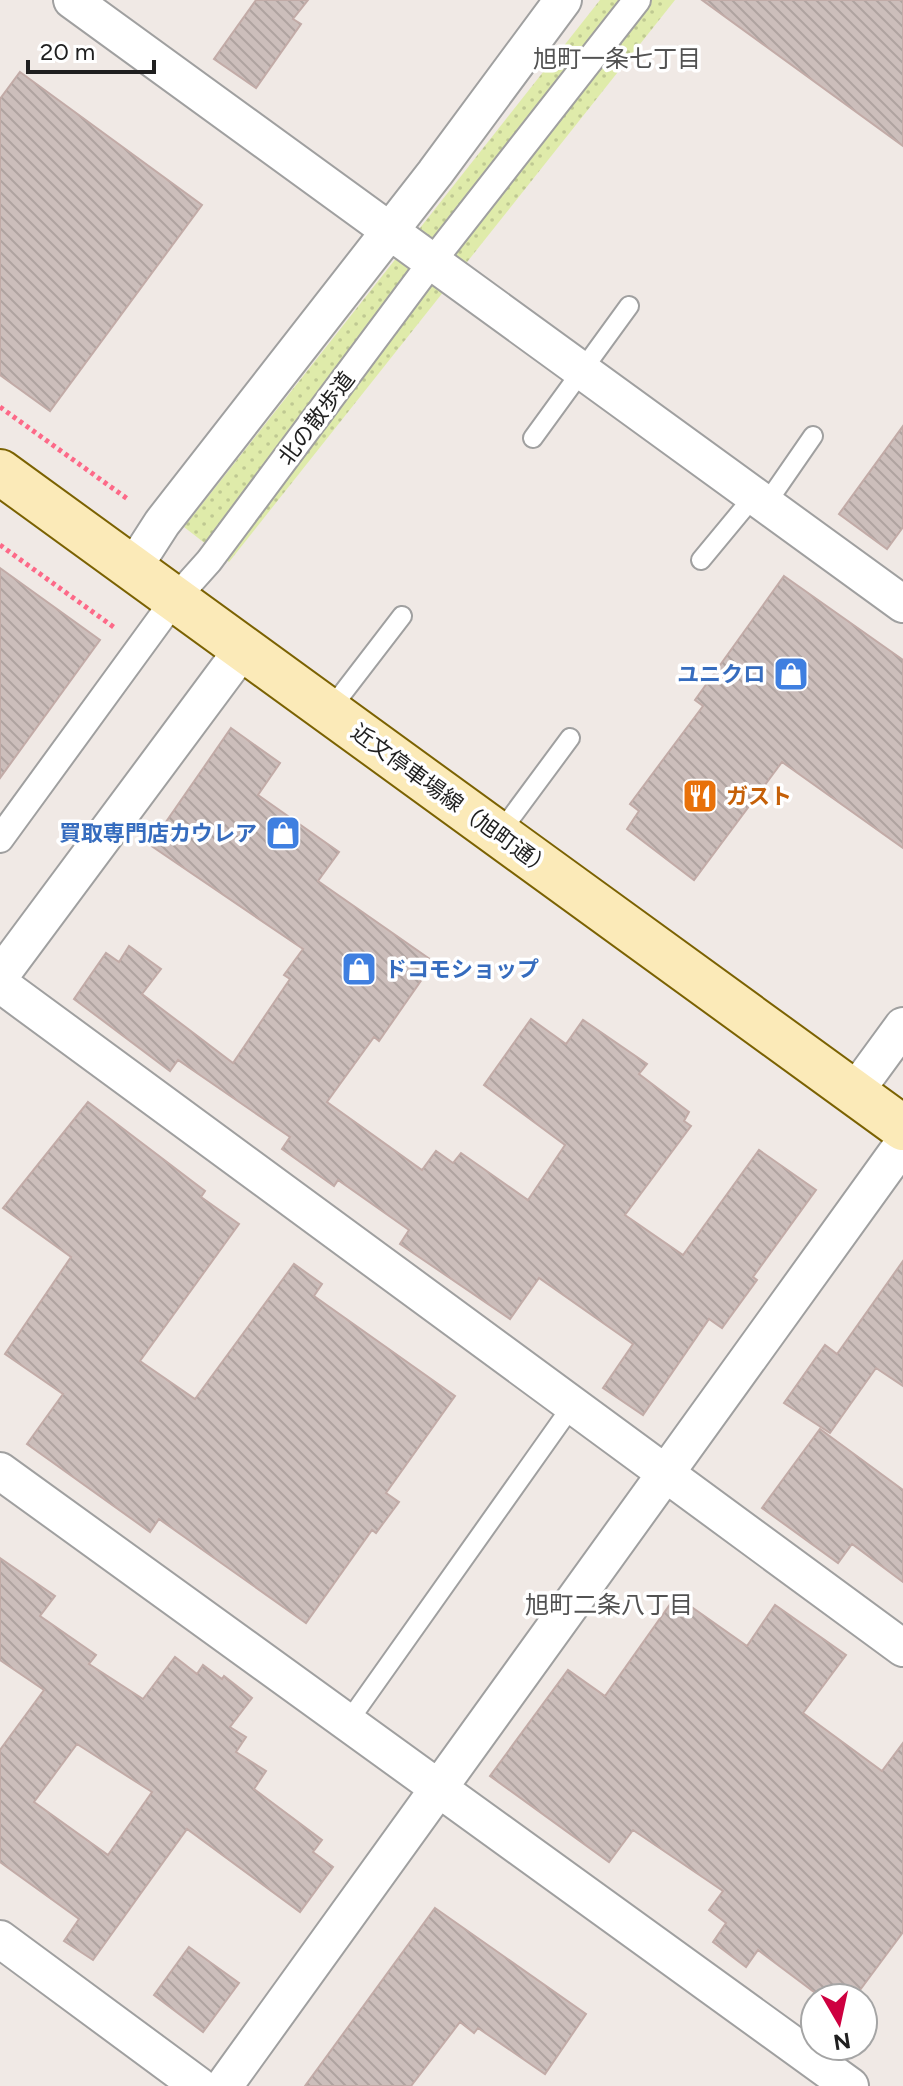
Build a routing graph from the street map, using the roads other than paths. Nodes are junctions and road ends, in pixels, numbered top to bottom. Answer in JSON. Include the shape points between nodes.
{"nodes":[{"id":1,"x":72,"y":0,"type":"edge"},
{"id":2,"x":563,"y":0,"type":"edge"},
{"id":3,"x":637,"y":0,"type":"edge"},
{"id":4,"x":387,"y":230,"type":"junction"},
{"id":5,"x":431,"y":263,"type":"junction"},
{"id":6,"x":629,"y":306,"type":"dead end"},
{"id":7,"x":581,"y":371,"type":"junction"},
{"id":8,"x":813,"y":436,"type":"dead end"},
{"id":9,"x":533,"y":438,"type":"dead end"},
{"id":10,"x":0,"y":472,"type":"edge"},
{"id":11,"x":760,"y":500,"type":"junction"},
{"id":12,"x":701,"y":560,"type":"dead end"},
{"id":13,"x":133,"y":568,"type":"junction"},
{"id":14,"x":175,"y":599,"type":"junction"},
{"id":15,"x":903,"y":604,"type":"edge"},
{"id":16,"x":402,"y":616,"type":"dead end"},
{"id":17,"x":243,"y":649,"type":"junction"},
{"id":18,"x":329,"y":711,"type":"junction"},
{"id":19,"x":570,"y":738,"type":"dead end"},
{"id":20,"x":499,"y":834,"type":"junction"},
{"id":21,"x":0,"y":839,"type":"edge"},
{"id":22,"x":0,"y":976,"type":"edge"},
{"id":23,"x":0,"y":984,"type":"edge"},
{"id":24,"x":903,"y":1026,"type":"edge"},
{"id":25,"x":854,"y":1093,"type":"junction"},
{"id":26,"x":903,"y":1128,"type":"edge"},
{"id":27,"x":903,"y":1144,"type":"edge"},
{"id":28,"x":574,"y":1403,"type":"junction"},
{"id":29,"x":0,"y":1471,"type":"edge"},
{"id":30,"x":666,"y":1471,"type":"junction"},
{"id":31,"x":903,"y":1648,"type":"edge"},
{"id":32,"x":348,"y":1722,"type":"junction"},
{"id":33,"x":437,"y":1786,"type":"junction"},
{"id":34,"x":0,"y":1939,"type":"edge"},
{"id":35,"x":199,"y":2086,"type":"edge"},
{"id":36,"x":224,"y":2086,"type":"edge"},
{"id":37,"x":850,"y":2086,"type":"edge"}],
"edges":[{"from":1,"to":4,"type":"street"},
{"from":2,"to":4,"type":"street"},
{"from":3,"to":5,"type":"street","name":"北の散歩道"},
{"from":4,"to":5,"type":"street"},
{"from":4,"to":13,"type":"street"},
{"from":5,"to":7,"type":"street"},
{"from":5,"to":14,"type":"street","name":"北の散歩道","via":[[209,561]]},
{"from":6,"to":7,"type":"lane"},
{"from":7,"to":9,"type":"lane"},
{"from":7,"to":11,"type":"street"},
{"from":8,"to":11,"type":"lane"},
{"from":10,"to":13,"type":"main road","name":"近文停車場線（旭町通）"},
{"from":11,"to":12,"type":"lane"},
{"from":11,"to":15,"type":"street"},
{"from":13,"to":14,"type":"main road","name":"近文停車場線（旭町通）"},
{"from":14,"to":17,"type":"main road","name":"近文停車場線（旭町通）"},
{"from":14,"to":21,"type":"street","name":"北の散歩道"},
{"from":16,"to":18,"type":"lane"},
{"from":17,"to":18,"type":"main road","name":"近文停車場線（旭町通）"},
{"from":17,"to":22,"type":"street"},
{"from":18,"to":20,"type":"main road","name":"近文停車場線（旭町通）"},
{"from":19,"to":20,"type":"lane"},
{"from":20,"to":25,"type":"main road","name":"近文停車場線（旭町通）"},
{"from":23,"to":28,"type":"street"},
{"from":24,"to":25,"type":"street"},
{"from":25,"to":26,"type":"main road","name":"近文停車場線（旭町通）"},
{"from":27,"to":30,"type":"street"},
{"from":28,"to":30,"type":"street"},
{"from":28,"to":32,"type":"lane"},
{"from":29,"to":32,"type":"street"},
{"from":30,"to":31,"type":"street"},
{"from":30,"to":33,"type":"street"},
{"from":32,"to":33,"type":"street"},
{"from":33,"to":36,"type":"street"},
{"from":33,"to":37,"type":"street"},
{"from":34,"to":35,"type":"street"}]}
